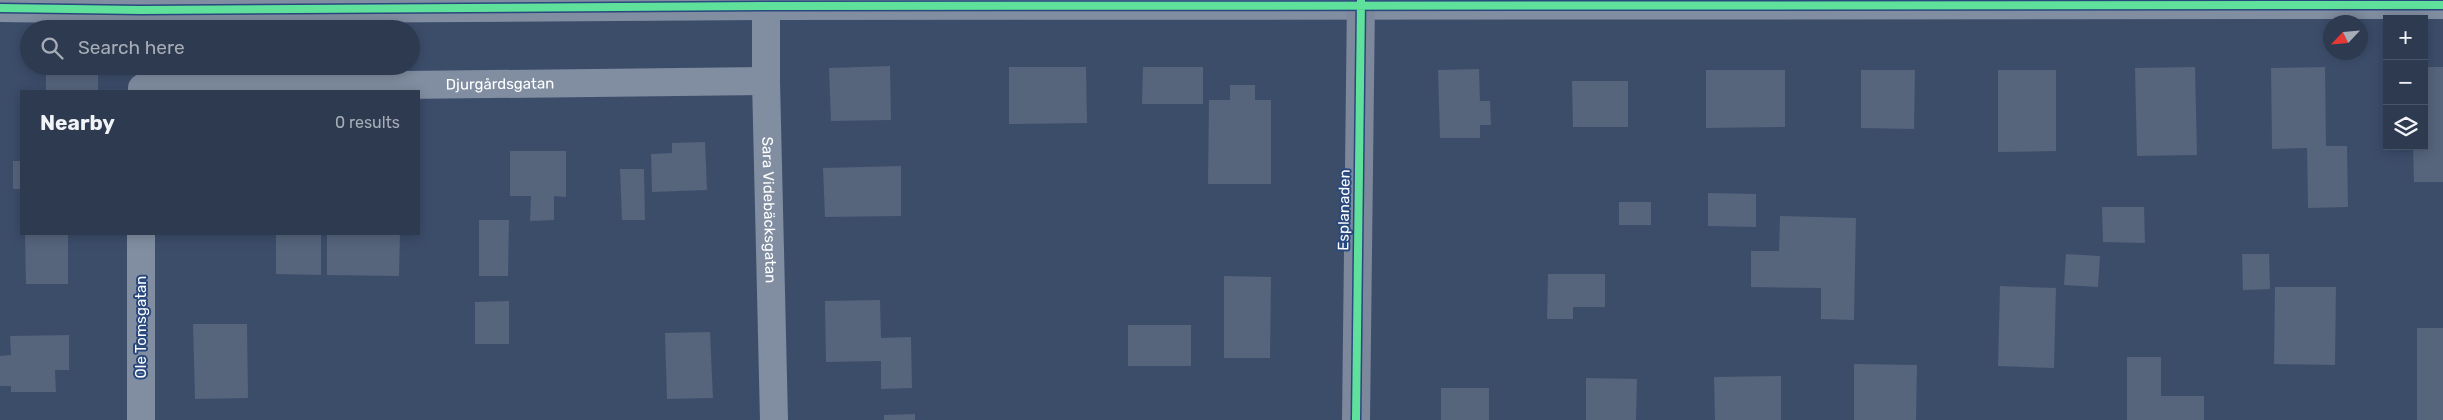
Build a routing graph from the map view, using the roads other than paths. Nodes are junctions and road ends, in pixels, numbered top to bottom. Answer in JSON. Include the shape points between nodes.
{"nodes":[{"id":1,"x":2016,"y":2,"type":"edge"},
{"id":2,"x":767,"y":3,"type":"edge"},
{"id":3,"x":1360,"y":3,"type":"edge"},
{"id":4,"x":2443,"y":5,"type":"edge"},
{"id":5,"x":0,"y":8,"type":"edge"},
{"id":6,"x":141,"y":19,"type":"edge"},
{"id":7,"x":766,"y":81,"type":"junction"},
{"id":8,"x":142,"y":82,"type":"edge"},
{"id":9,"x":142,"y":235,"type":"edge"},
{"id":10,"x":141,"y":420,"type":"edge"},
{"id":11,"x":774,"y":420,"type":"edge"},
{"id":12,"x":1356,"y":420,"type":"edge"}],
"edges":[{"from":1,"to":3,"type":"street"},
{"from":1,"to":4,"type":"street"},
{"from":2,"to":3,"type":"street"},
{"from":2,"to":6,"type":"street"},
{"from":2,"to":7,"type":"street","name":"Sara Videbäcksgatan"},
{"from":3,"to":12,"type":"street","name":"Esplanaden"},
{"from":5,"to":6,"type":"street"},
{"from":7,"to":8,"type":"street","name":"Djurgårdsgatan"},
{"from":7,"to":11,"type":"street","name":"Sara Videbäcksgatan"},
{"from":9,"to":10,"type":"street","name":"Ole Tomsgatan"}]}
